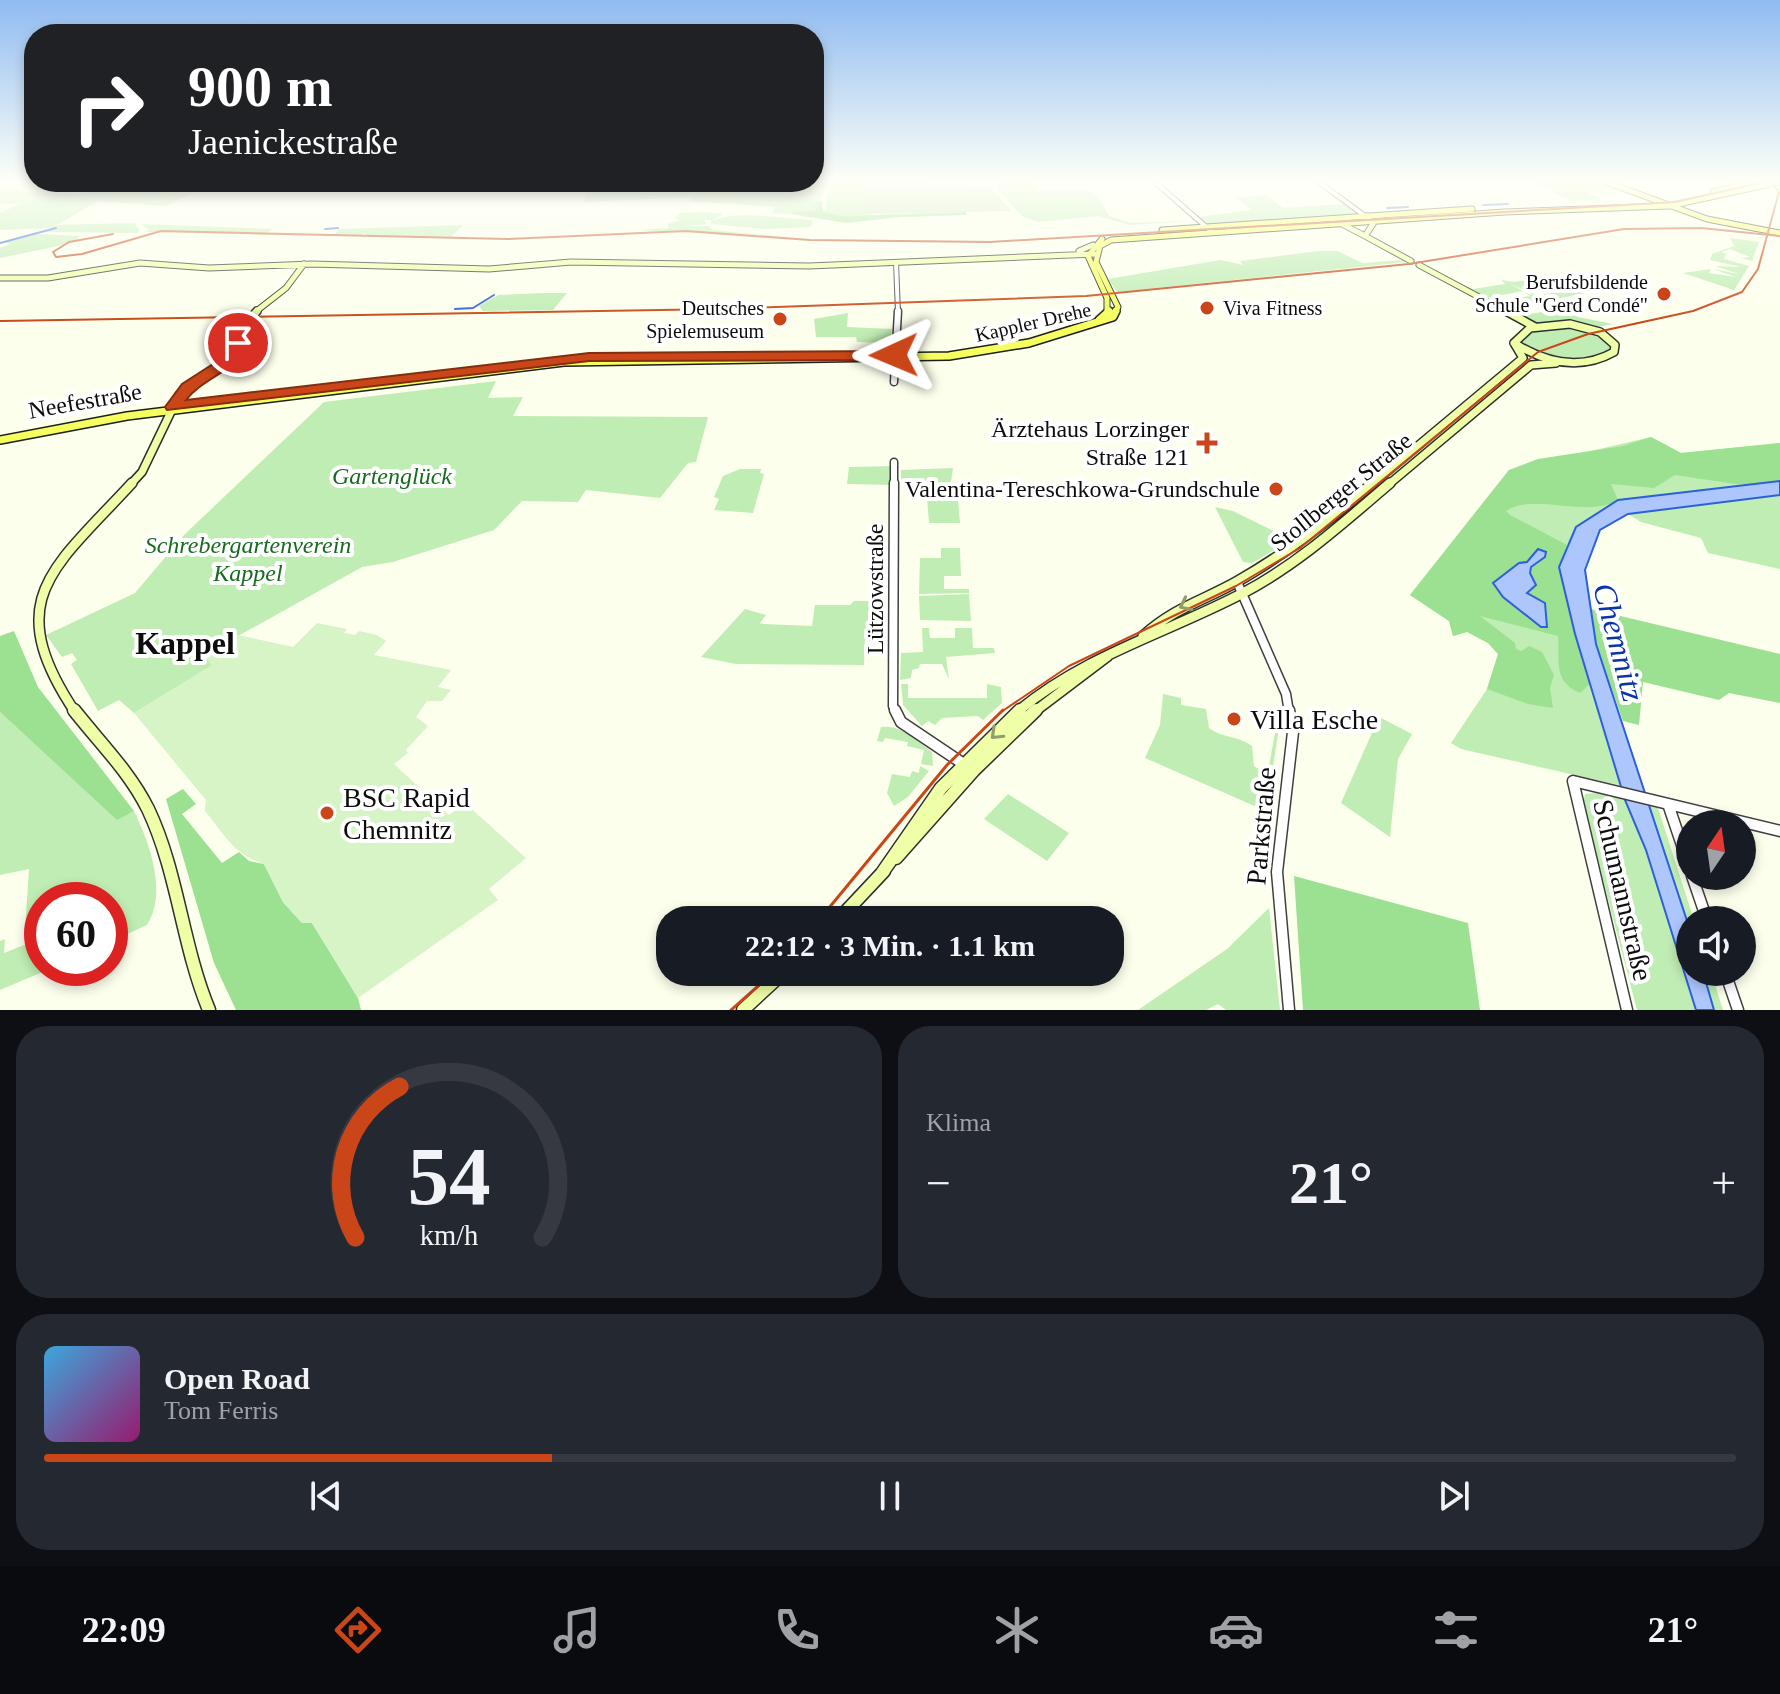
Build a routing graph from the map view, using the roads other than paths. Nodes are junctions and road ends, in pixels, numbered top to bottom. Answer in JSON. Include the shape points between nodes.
{"nodes":[{"id":1,"x":1156,"y":229,"type":"edge"},
{"id":2,"x":1208,"y":229,"type":"edge"},
{"id":3,"x":1253,"y":229,"type":"edge"},
{"id":4,"x":1352,"y":229,"type":"edge"},
{"id":5,"x":1368,"y":229,"type":"edge"},
{"id":6,"x":1212,"y":232,"type":"junction"},
{"id":7,"x":1365,"y":236,"type":"junction"},
{"id":8,"x":1093,"y":245,"type":"junction"},
{"id":9,"x":1071,"y":253,"type":"junction"},
{"id":10,"x":1092,"y":254,"type":"junction"},
{"id":11,"x":1411,"y":261,"type":"dead end"},
{"id":12,"x":896,"y":262,"type":"junction"},
{"id":13,"x":304,"y":264,"type":"junction"},
{"id":14,"x":1419,"y":265,"type":"dead end"},
{"id":15,"x":0,"y":278,"type":"edge"},
{"id":16,"x":1535,"y":327,"type":"junction"},
{"id":17,"x":1514,"y":343,"type":"junction"},
{"id":18,"x":940,"y":356,"type":"joint"},
{"id":19,"x":894,"y":357,"type":"junction"},
{"id":20,"x":1556,"y":363,"type":"junction"},
{"id":21,"x":894,"y":382,"type":"dead end"},
{"id":22,"x":172,"y":409,"type":"junction"},
{"id":23,"x":0,"y":438,"type":"edge"},
{"id":24,"x":894,"y":462,"type":"dead end"},
{"id":25,"x":1237,"y":582,"type":"junction"},
{"id":26,"x":1242,"y":594,"type":"junction"},
{"id":27,"x":1139,"y":639,"type":"junction"},
{"id":28,"x":968,"y":767,"type":"junction"},
{"id":29,"x":1668,"y":804,"type":"junction"},
{"id":30,"x":1676,"y":828,"type":"edge"},
{"id":31,"x":1780,"y":831,"type":"edge"},
{"id":32,"x":851,"y":906,"type":"edge"},
{"id":33,"x":769,"y":986,"type":"edge"},
{"id":34,"x":1730,"y":986,"type":"edge"},
{"id":35,"x":209,"y":1010,"type":"edge"},
{"id":36,"x":743,"y":1010,"type":"edge"},
{"id":37,"x":1289,"y":1010,"type":"edge"},
{"id":38,"x":1627,"y":1010,"type":"edge"},
{"id":39,"x":1738,"y":1010,"type":"edge"}],
"edges":[{"from":1,"to":8,"type":"main road","via":[[1113,235]]},
{"from":2,"to":6,"type":"street"},
{"from":3,"to":6,"type":"main road"},
{"from":4,"to":7,"type":"main road"},
{"from":5,"to":7,"type":"main road"},
{"from":6,"to":10,"type":"main road","via":[[1114,239]]},
{"from":7,"to":11,"type":"main road"},
{"from":8,"to":9,"type":"main road"},
{"from":8,"to":10,"type":"main road"},
{"from":9,"to":10,"type":"main road"},
{"from":9,"to":12,"type":"main road"},
{"from":10,"to":18,"type":"main road","name":"Kappler Drehe","via":[[1090,270],[1110,304],[1105,317]]},
{"from":12,"to":13,"type":"main road","via":[[557,262],[489,269]]},
{"from":12,"to":19,"type":"street"},
{"from":13,"to":15,"type":"main road","via":[[209,268],[134,263],[59,276]]},
{"from":13,"to":22,"type":"main road","via":[[286,288],[244,322],[236,336],[238,354],[184,391]]},
{"from":14,"to":16,"type":"main road"},
{"from":16,"to":17,"type":"main road","via":[[1521,332]]},
{"from":16,"to":20,"type":"main road","via":[[1584,327],[1606,335],[1615,345],[1610,355],[1597,361]]},
{"from":17,"to":20,"type":"main road"},
{"from":17,"to":25,"type":"main road","name":"Stollberger Straße","via":[[1523,358],[1491,386],[1310,536]]},
{"from":18,"to":19,"type":"main road","name":"Neefestraße"},
{"from":19,"to":21,"type":"street"},
{"from":19,"to":22,"type":"main road","name":"Neefestraße","via":[[573,362]]},
{"from":20,"to":26,"type":"main road","name":"Stollberger Straße","via":[[1531,365],[1308,552]]},
{"from":22,"to":23,"type":"main road","name":"Neefestraße"},
{"from":22,"to":35,"type":"main road","via":[[142,472],[39,585],[30,626],[49,680],[123,768],[148,810]]},
{"from":24,"to":28,"type":"street","name":"Lützowstraße","via":[[895,716]]},
{"from":25,"to":26,"type":"street","name":"Parkstraße"},
{"from":25,"to":27,"type":"main road","name":"Stollberger Straße","one_way":true,"via":[[1166,615]]},
{"from":26,"to":27,"type":"main road","name":"Stollberger Straße"},
{"from":26,"to":37,"type":"street","name":"Parkstraße","via":[[1286,694],[1293,732],[1277,872]]},
{"from":27,"to":28,"type":"main road","name":"Stollberger Straße","via":[[1037,694]]},
{"from":28,"to":32,"type":"main road","name":"Stollberger Straße"},
{"from":29,"to":30,"type":"street"},
{"from":29,"to":31,"type":"street"},
{"from":29,"to":38,"type":"street","name":"Schumannstraße","via":[[1573,781]]},
{"from":33,"to":36,"type":"main road"},
{"from":34,"to":39,"type":"street"}]}
